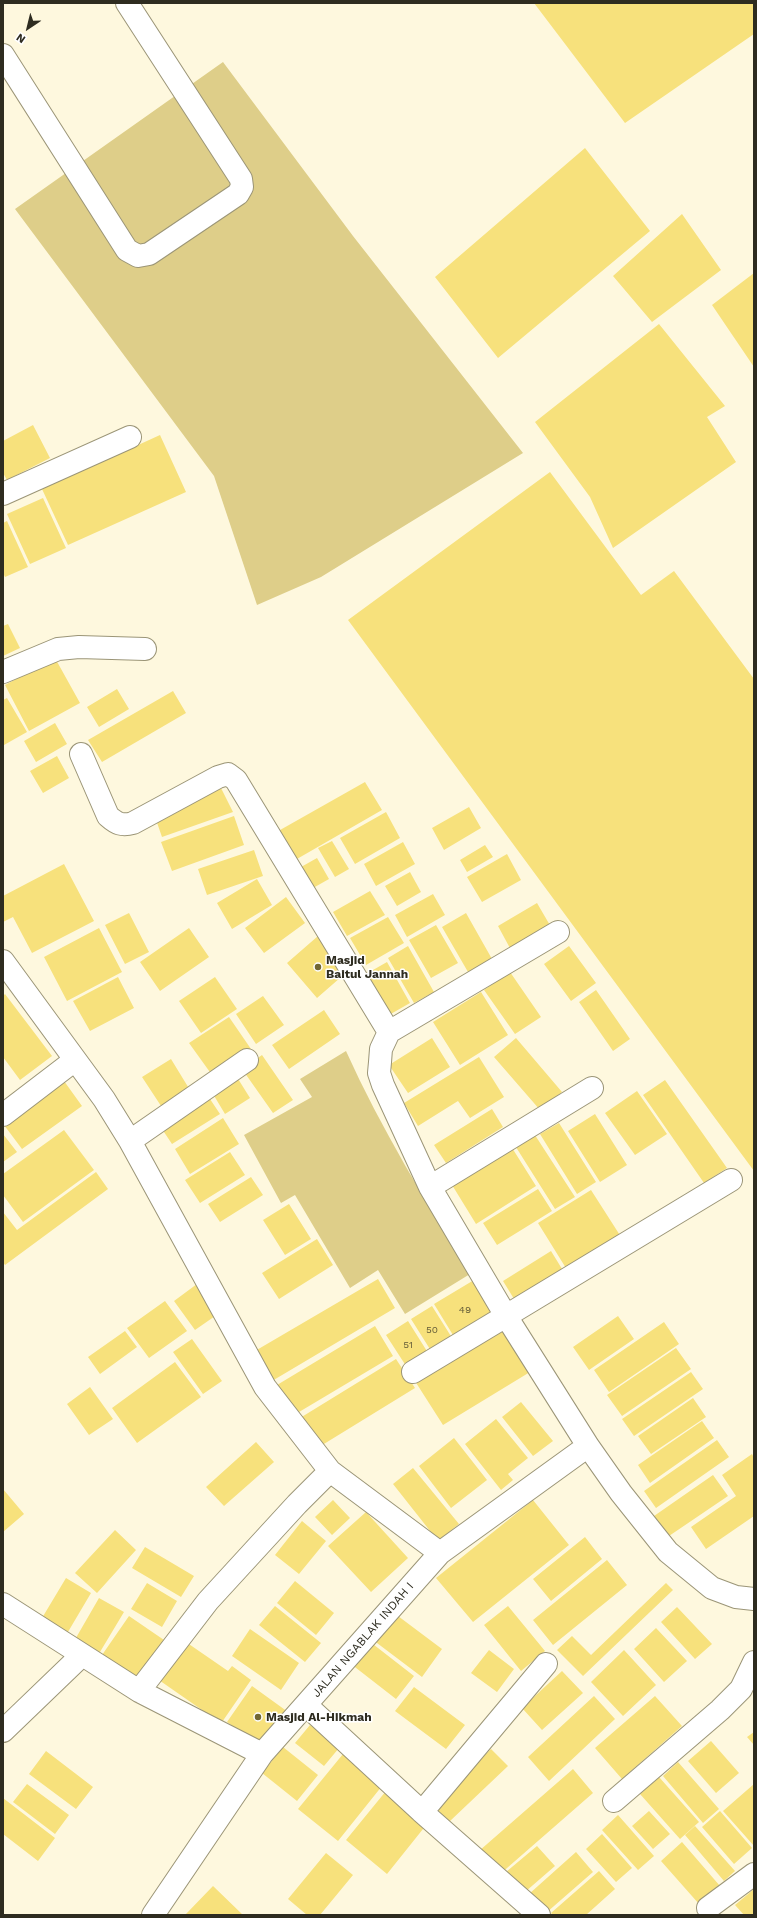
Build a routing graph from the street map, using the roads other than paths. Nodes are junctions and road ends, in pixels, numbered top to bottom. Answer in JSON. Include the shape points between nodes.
{"nodes":[{"id":1,"x":127,"y":3,"type":"edge"},
{"id":2,"x":3,"y":55,"type":"edge"},
{"id":3,"x":130,"y":437,"type":"dead end"},
{"id":4,"x":3,"y":494,"type":"edge"},
{"id":5,"x":145,"y":650,"type":"dead end"},
{"id":6,"x":3,"y":672,"type":"edge"},
{"id":7,"x":81,"y":754,"type":"dead end"},
{"id":8,"x":558,"y":932,"type":"dead end"},
{"id":9,"x":3,"y":961,"type":"edge"},
{"id":10,"x":389,"y":1032,"type":"junction"},
{"id":11,"x":75,"y":1060,"type":"junction"},
{"id":12,"x":247,"y":1060,"type":"dead end"},
{"id":13,"x":592,"y":1088,"type":"dead end"},
{"id":14,"x":3,"y":1115,"type":"edge"},
{"id":15,"x":130,"y":1141,"type":"junction"},
{"id":16,"x":731,"y":1180,"type":"dead end"},
{"id":17,"x":430,"y":1187,"type":"junction"},
{"id":18,"x":506,"y":1316,"type":"junction"},
{"id":19,"x":414,"y":1372,"type":"dead end"},
{"id":20,"x":588,"y":1446,"type":"junction"},
{"id":21,"x":330,"y":1472,"type":"junction"},
{"id":22,"x":440,"y":1553,"type":"junction"},
{"id":23,"x":754,"y":1599,"type":"edge"},
{"id":24,"x":3,"y":1604,"type":"edge"},
{"id":25,"x":82,"y":1655,"type":"junction"},
{"id":26,"x":754,"y":1662,"type":"edge"},
{"id":27,"x":546,"y":1664,"type":"dead end"},
{"id":28,"x":139,"y":1691,"type":"junction"},
{"id":29,"x":306,"y":1705,"type":"junction"},
{"id":30,"x":3,"y":1731,"type":"edge"},
{"id":31,"x":262,"y":1754,"type":"junction"},
{"id":32,"x":614,"y":1801,"type":"dead end"},
{"id":33,"x":422,"y":1812,"type":"junction"},
{"id":34,"x":754,"y":1874,"type":"edge"},
{"id":35,"x":708,"y":1908,"type":"dead end"},
{"id":36,"x":153,"y":1915,"type":"edge"},
{"id":37,"x":539,"y":1915,"type":"edge"}],
"edges":[{"from":1,"to":2,"type":"street","via":[[241,179],[242,187],[238,194],[149,254],[138,256],[127,250]]},
{"from":3,"to":4,"type":"street"},
{"from":5,"to":6,"type":"street","via":[[80,647],[58,650]]},
{"from":7,"to":10,"type":"street","via":[[108,816],[116,823],[124,825],[134,823],[218,777],[228,774],[236,780]]},
{"from":8,"to":10,"type":"street"},
{"from":9,"to":11,"type":"street"},
{"from":10,"to":17,"type":"street","via":[[381,1049],[379,1073]]},
{"from":11,"to":14,"type":"street"},
{"from":11,"to":15,"type":"street","via":[[104,1099]]},
{"from":12,"to":15,"type":"street"},
{"from":13,"to":17,"type":"street"},
{"from":15,"to":21,"type":"street","via":[[265,1387]]},
{"from":16,"to":18,"type":"street"},
{"from":17,"to":18,"type":"street"},
{"from":18,"to":19,"type":"street"},
{"from":18,"to":20,"type":"street"},
{"from":20,"to":22,"type":"street","name":"JALAN NGABLAK INDAH I"},
{"from":20,"to":23,"type":"street","via":[[668,1552],[712,1588],[736,1597]]},
{"from":21,"to":22,"type":"street"},
{"from":21,"to":28,"type":"street","via":[[208,1601]]},
{"from":22,"to":29,"type":"street","name":"JALAN NGABLAK INDAH I"},
{"from":24,"to":25,"type":"street"},
{"from":25,"to":28,"type":"street"},
{"from":25,"to":30,"type":"street"},
{"from":26,"to":32,"type":"street","via":[[741,1689],[720,1710]]},
{"from":27,"to":33,"type":"street"},
{"from":28,"to":31,"type":"street"},
{"from":29,"to":31,"type":"street","name":"JALAN NGABLAK INDAH I"},
{"from":29,"to":33,"type":"street"},
{"from":31,"to":36,"type":"street","name":"JALAN NGABLAK INDAH I"},
{"from":33,"to":37,"type":"street"},
{"from":34,"to":35,"type":"street"}]}
